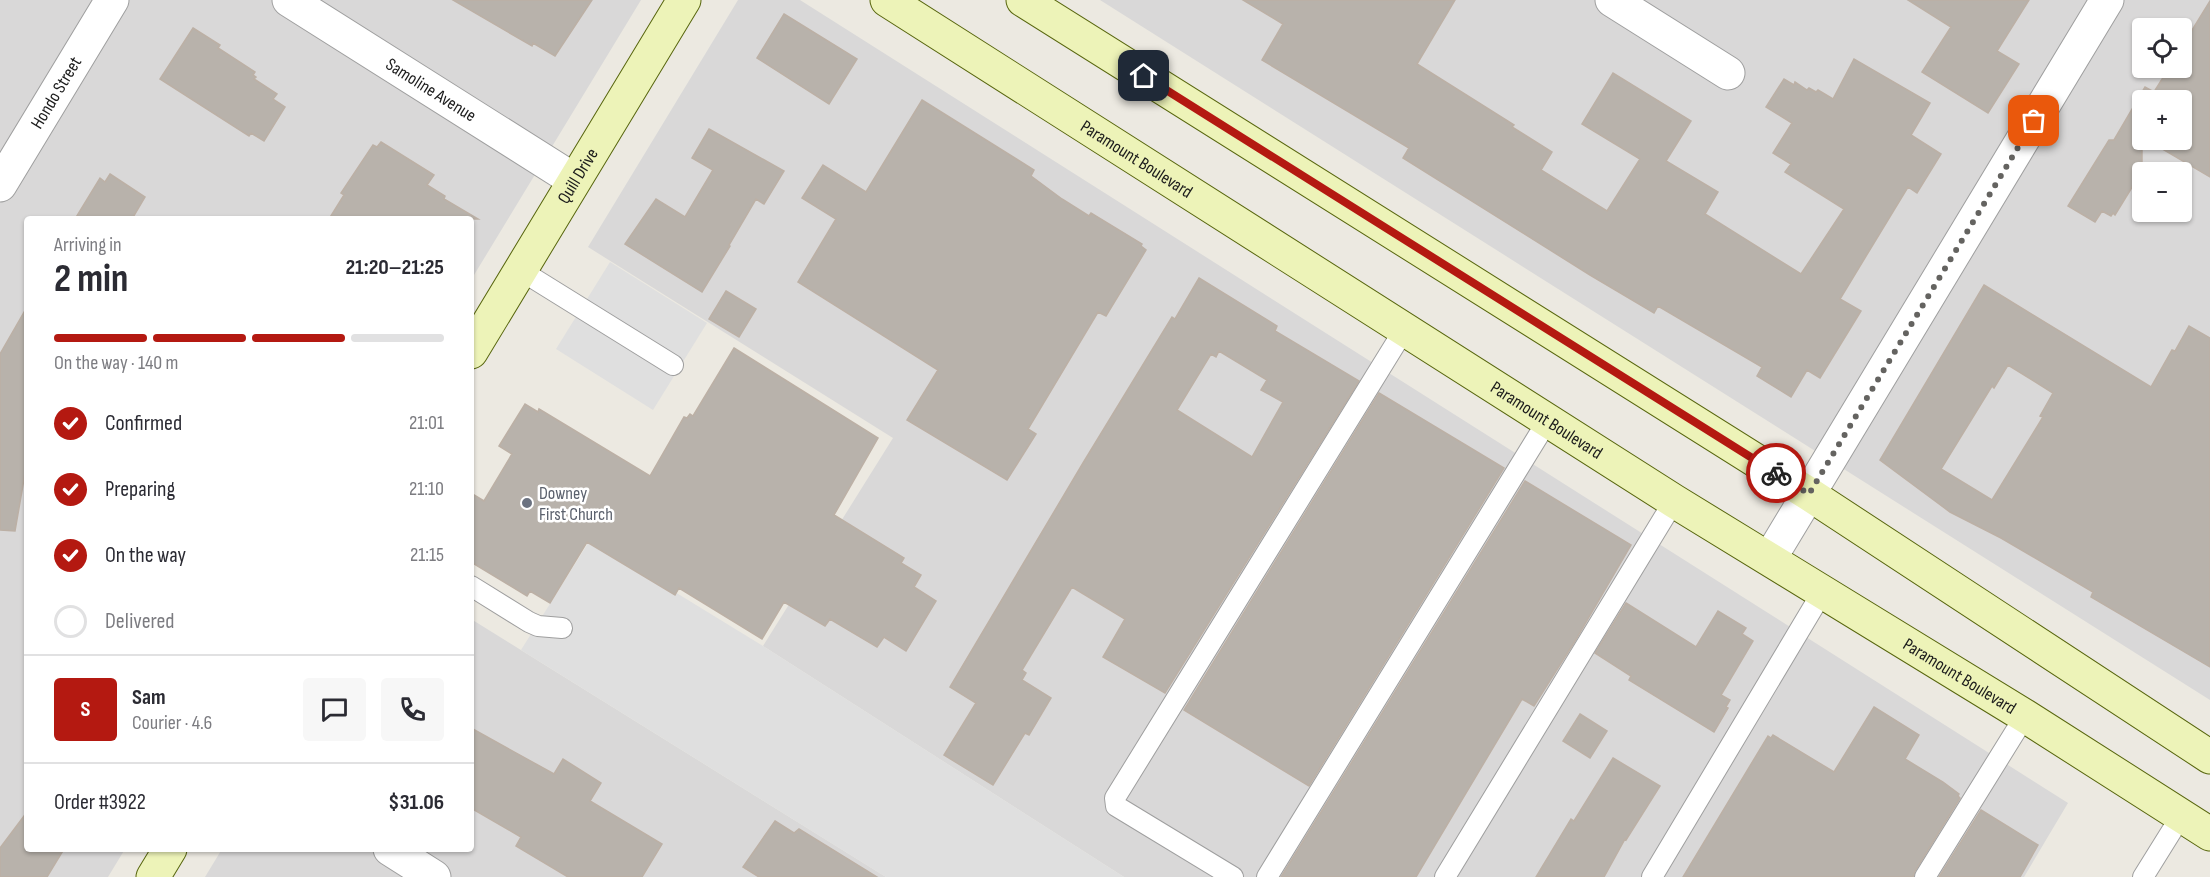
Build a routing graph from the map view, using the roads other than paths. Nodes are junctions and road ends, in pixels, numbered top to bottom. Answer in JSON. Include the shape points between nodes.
{"nodes":[{"id":1,"x":112,"y":0,"type":"edge"},
{"id":2,"x":289,"y":0,"type":"edge"},
{"id":3,"x":684,"y":0,"type":"edge"},
{"id":4,"x":887,"y":0,"type":"edge"},
{"id":5,"x":1023,"y":0,"type":"edge"},
{"id":6,"x":1612,"y":0,"type":"edge"},
{"id":7,"x":2107,"y":0,"type":"edge"},
{"id":8,"x":1728,"y":74,"type":"dead end"},
{"id":9,"x":574,"y":180,"type":"junction"},
{"id":10,"x":0,"y":185,"type":"edge"},
{"id":11,"x":520,"y":270,"type":"junction"},
{"id":12,"x":1404,"y":330,"type":"junction"},
{"id":13,"x":474,"y":347,"type":"edge"},
{"id":14,"x":673,"y":365,"type":"dead end"},
{"id":15,"x":1548,"y":420,"type":"junction"},
{"id":16,"x":1809,"y":494,"type":"junction"},
{"id":17,"x":1674,"y":501,"type":"junction"},
{"id":18,"x":1770,"y":558,"type":"junction"},
{"id":19,"x":474,"y":588,"type":"edge"},
{"id":20,"x":1823,"y":591,"type":"junction"},
{"id":21,"x":562,"y":628,"type":"dead end"},
{"id":22,"x":2025,"y":716,"type":"junction"},
{"id":23,"x":2210,"y":757,"type":"edge"},
{"id":24,"x":2181,"y":816,"type":"junction"},
{"id":25,"x":2210,"y":834,"type":"edge"},
{"id":26,"x":168,"y":852,"type":"edge"},
{"id":27,"x":395,"y":852,"type":"edge"},
{"id":28,"x":153,"y":877,"type":"edge"},
{"id":29,"x":434,"y":877,"type":"edge"},
{"id":30,"x":1233,"y":877,"type":"edge"},
{"id":31,"x":1267,"y":877,"type":"edge"},
{"id":32,"x":1445,"y":877,"type":"edge"},
{"id":33,"x":1652,"y":877,"type":"edge"},
{"id":34,"x":1925,"y":877,"type":"edge"},
{"id":35,"x":2143,"y":877,"type":"edge"}],
"edges":[{"from":1,"to":10,"type":"street","name":"Hondo Street"},
{"from":2,"to":9,"type":"street","name":"Samoline Avenue"},
{"from":3,"to":9,"type":"main road","name":"Quill Drive"},
{"from":4,"to":12,"type":"main road","name":"Paramount Boulevard"},
{"from":5,"to":16,"type":"main road"},
{"from":6,"to":8,"type":"street"},
{"from":7,"to":16,"type":"street"},
{"from":9,"to":11,"type":"main road","name":"Quill Drive"},
{"from":11,"to":13,"type":"main road","name":"Quill Drive"},
{"from":11,"to":14,"type":"lane"},
{"from":12,"to":15,"type":"main road","name":"Paramount Boulevard"},
{"from":12,"to":30,"type":"lane","via":[[1115,798],[1116,806]]},
{"from":15,"to":17,"type":"main road","name":"Paramount Boulevard"},
{"from":15,"to":31,"type":"lane"},
{"from":16,"to":18,"type":"street"},
{"from":16,"to":23,"type":"main road"},
{"from":17,"to":18,"type":"main road","name":"Paramount Boulevard"},
{"from":17,"to":32,"type":"lane"},
{"from":18,"to":20,"type":"main road","name":"Paramount Boulevard"},
{"from":19,"to":21,"type":"lane","via":[[529,622]]},
{"from":20,"to":22,"type":"main road","name":"Paramount Boulevard"},
{"from":20,"to":33,"type":"lane"},
{"from":22,"to":24,"type":"main road","name":"Paramount Boulevard"},
{"from":22,"to":34,"type":"lane"},
{"from":24,"to":25,"type":"main road","name":"Paramount Boulevard"},
{"from":24,"to":35,"type":"lane"},
{"from":26,"to":28,"type":"main road"},
{"from":27,"to":29,"type":"street"}]}
